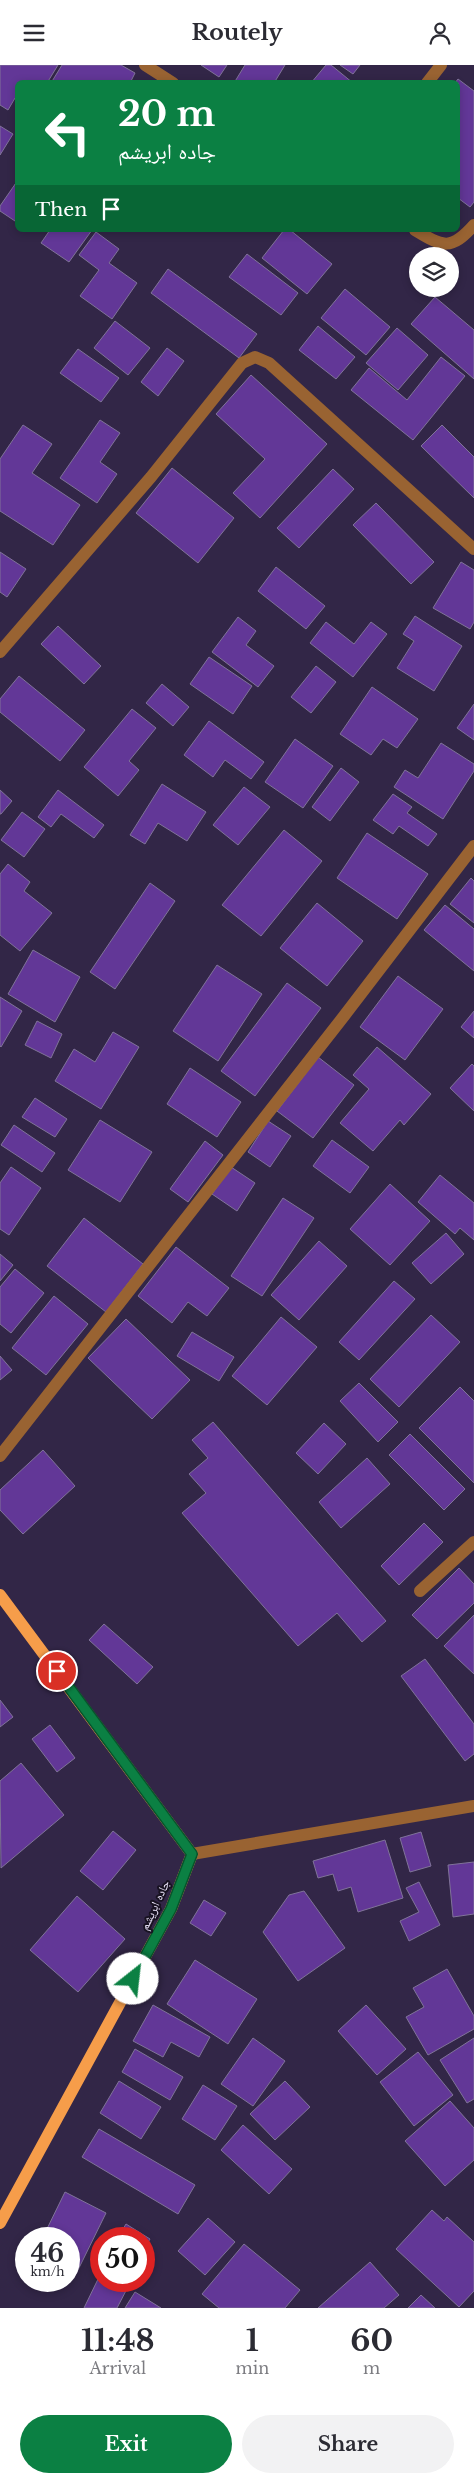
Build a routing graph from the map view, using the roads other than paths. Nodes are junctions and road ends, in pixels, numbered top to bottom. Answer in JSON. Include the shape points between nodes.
{"nodes":[{"id":1,"x":145,"y":65,"type":"edge"},
{"id":2,"x":441,"y":65,"type":"edge"},
{"id":3,"x":169,"y":80,"type":"edge"},
{"id":4,"x":430,"y":80,"type":"edge"},
{"id":5,"x":474,"y":225,"type":"edge"},
{"id":6,"x":418,"y":232,"type":"edge"},
{"id":7,"x":474,"y":549,"type":"edge"},
{"id":8,"x":0,"y":652,"type":"edge"},
{"id":9,"x":474,"y":846,"type":"edge"},
{"id":10,"x":0,"y":1456,"type":"edge"},
{"id":11,"x":472,"y":1547,"type":"edge"},
{"id":12,"x":420,"y":1591,"type":"dead end"},
{"id":13,"x":0,"y":1595,"type":"edge"},
{"id":14,"x":474,"y":1806,"type":"edge"},
{"id":15,"x":192,"y":1854,"type":"junction"},
{"id":16,"x":0,"y":2223,"type":"edge"}],
"edges":[{"from":1,"to":3,"type":"street"},
{"from":2,"to":4,"type":"street"},
{"from":5,"to":6,"type":"street","via":[[460,241],[452,243],[436,243]]},
{"from":7,"to":8,"type":"street","via":[[269,363],[255,357],[242,363],[151,477]]},
{"from":9,"to":10,"type":"street"},
{"from":11,"to":12,"type":"street"},
{"from":13,"to":15,"type":"main road"},
{"from":14,"to":15,"type":"street"},
{"from":15,"to":16,"type":"main road","name":"جاده ابریشم","via":[[171,1909]]}]}
